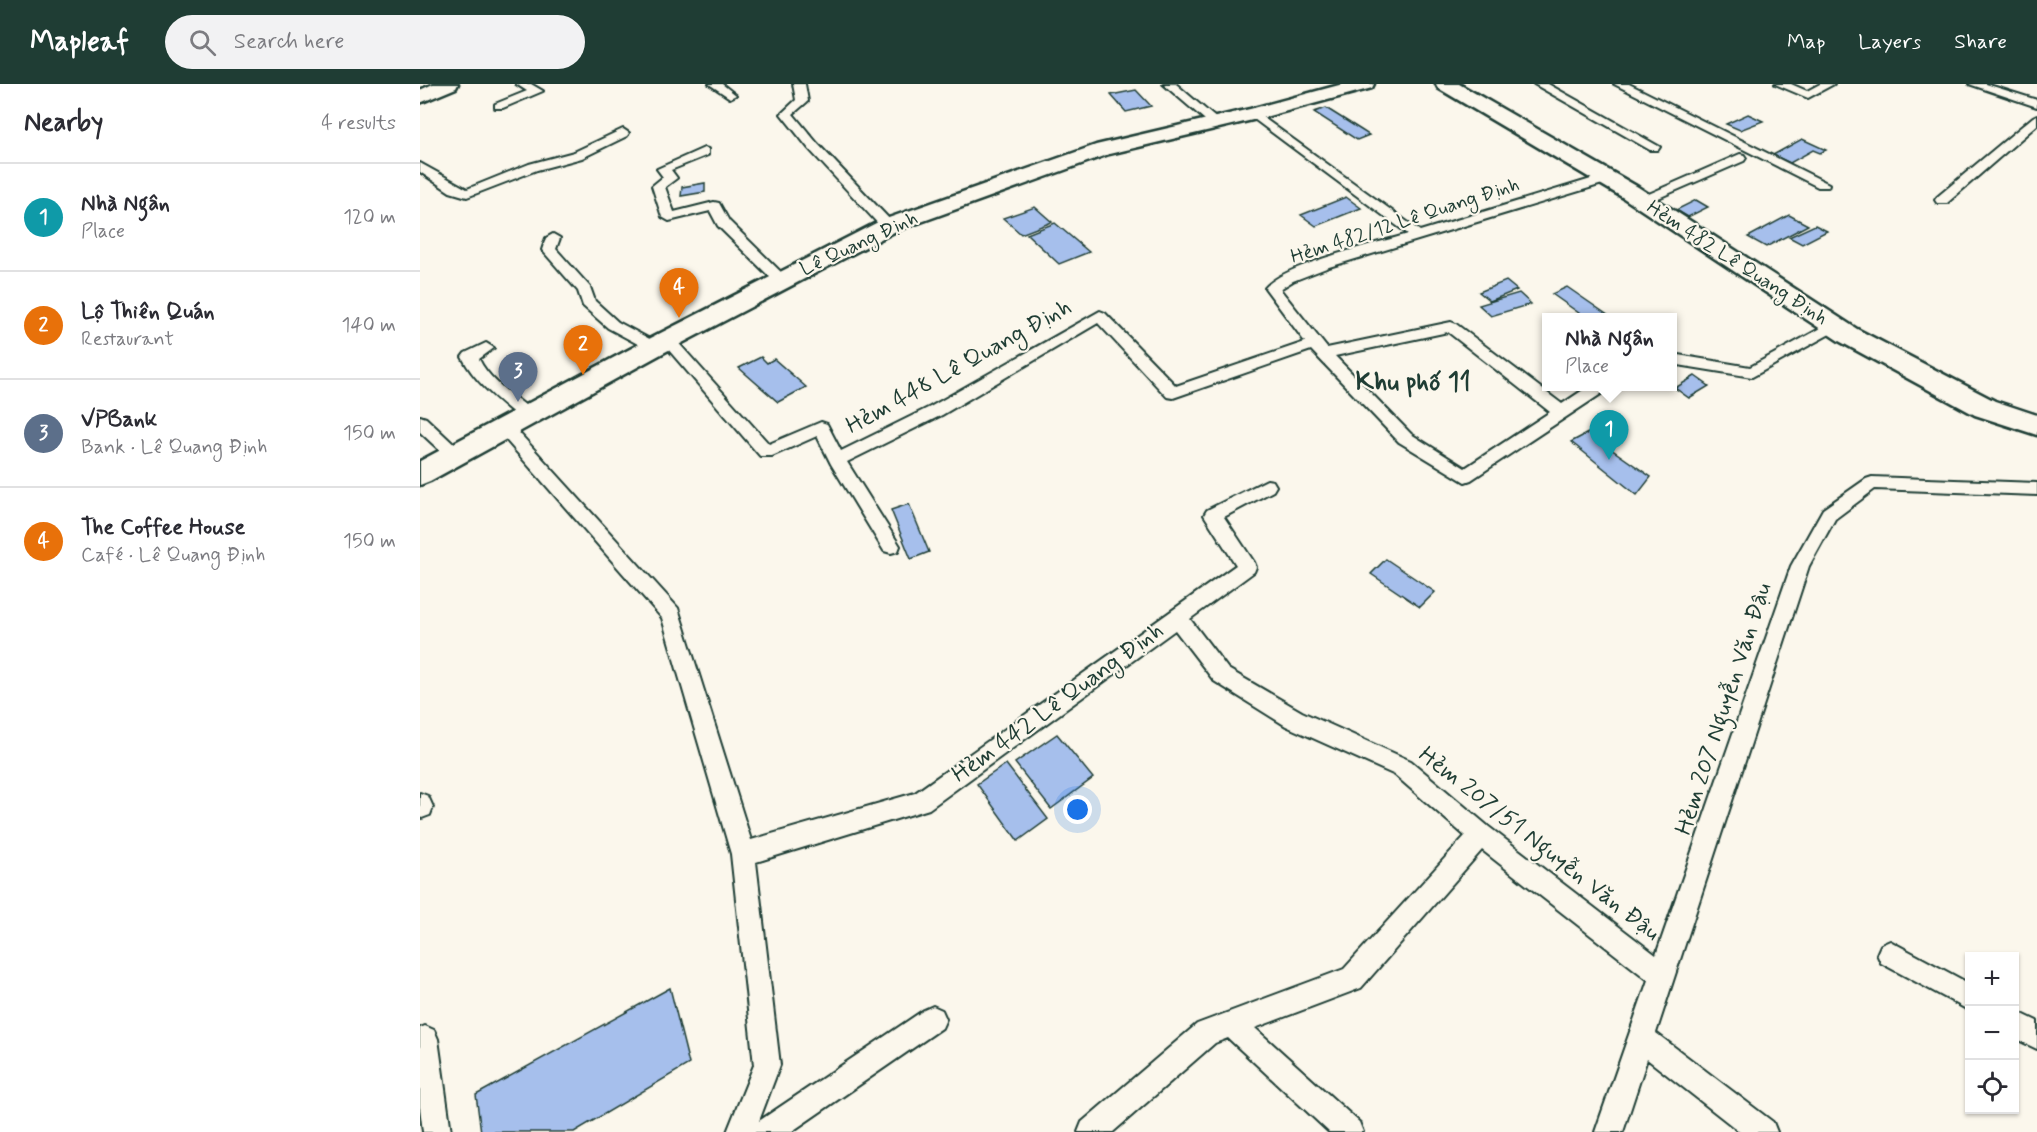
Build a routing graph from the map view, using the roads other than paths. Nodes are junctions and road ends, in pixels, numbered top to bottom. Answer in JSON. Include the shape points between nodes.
{"nodes":[{"id":1,"x":449,"y":84,"type":"edge"},
{"id":2,"x":522,"y":84,"type":"edge"},
{"id":3,"x":715,"y":84,"type":"edge"},
{"id":4,"x":799,"y":84,"type":"edge"},
{"id":5,"x":1169,"y":84,"type":"edge"},
{"id":6,"x":1365,"y":84,"type":"edge"},
{"id":7,"x":1445,"y":84,"type":"edge"},
{"id":8,"x":1540,"y":84,"type":"edge"},
{"id":9,"x":1620,"y":84,"type":"edge"},
{"id":10,"x":1781,"y":84,"type":"edge"},
{"id":11,"x":1828,"y":84,"type":"edge"},
{"id":12,"x":1975,"y":84,"type":"edge"},
{"id":13,"x":730,"y":95,"type":"dead end"},
{"id":14,"x":420,"y":97,"type":"edge"},
{"id":15,"x":2037,"y":104,"type":"edge"},
{"id":16,"x":499,"y":106,"type":"dead end"},
{"id":17,"x":1254,"y":114,"type":"junction"},
{"id":18,"x":2037,"y":119,"type":"edge"},
{"id":19,"x":1215,"y":123,"type":"junction"},
{"id":20,"x":623,"y":134,"type":"dead end"},
{"id":21,"x":1654,"y":147,"type":"dead end"},
{"id":22,"x":704,"y":152,"type":"dead end"},
{"id":23,"x":1740,"y":158,"type":"dead end"},
{"id":24,"x":420,"y":167,"type":"edge"},
{"id":25,"x":1605,"y":179,"type":"junction"},
{"id":26,"x":1823,"y":184,"type":"dead end"},
{"id":27,"x":1642,"y":200,"type":"junction"},
{"id":28,"x":1942,"y":200,"type":"dead end"},
{"id":29,"x":888,"y":226,"type":"junction"},
{"id":30,"x":1417,"y":236,"type":"junction"},
{"id":31,"x":553,"y":238,"type":"dead end"},
{"id":32,"x":782,"y":280,"type":"junction"},
{"id":33,"x":1834,"y":326,"type":"junction"},
{"id":34,"x":661,"y":344,"type":"junction"},
{"id":35,"x":486,"y":348,"type":"dead end"},
{"id":36,"x":1319,"y":349,"type":"junction"},
{"id":37,"x":1677,"y":361,"type":"edge"},
{"id":38,"x":1595,"y":391,"type":"edge"},
{"id":39,"x":1562,"y":413,"type":"junction"},
{"id":40,"x":529,"y":417,"type":"junction"},
{"id":41,"x":420,"y":422,"type":"edge"},
{"id":42,"x":2037,"y":425,"type":"edge"},
{"id":43,"x":506,"y":429,"type":"junction"},
{"id":44,"x":455,"y":455,"type":"junction"},
{"id":45,"x":837,"y":460,"type":"junction"},
{"id":46,"x":420,"y":474,"type":"edge"},
{"id":47,"x":1267,"y":486,"type":"dead end"},
{"id":48,"x":2037,"y":489,"type":"edge"},
{"id":49,"x":891,"y":546,"type":"dead end"},
{"id":50,"x":1177,"y":617,"type":"junction"},
{"id":51,"x":1481,"y":835,"type":"junction"},
{"id":52,"x":743,"y":854,"type":"junction"},
{"id":53,"x":1890,"y":954,"type":"dead end"},
{"id":54,"x":1663,"y":976,"type":"junction"},
{"id":55,"x":1965,"y":995,"type":"edge"},
{"id":56,"x":933,"y":1019,"type":"dead end"},
{"id":57,"x":1232,"y":1024,"type":"junction"},
{"id":58,"x":2019,"y":1026,"type":"edge"},
{"id":59,"x":2037,"y":1036,"type":"edge"},
{"id":60,"x":425,"y":1039,"type":"dead end"},
{"id":61,"x":1642,"y":1039,"type":"junction"},
{"id":62,"x":437,"y":1132,"type":"edge"},
{"id":63,"x":741,"y":1132,"type":"edge"},
{"id":64,"x":767,"y":1132,"type":"edge"},
{"id":65,"x":1092,"y":1132,"type":"edge"},
{"id":66,"x":1348,"y":1132,"type":"edge"},
{"id":67,"x":1609,"y":1132,"type":"edge"},
{"id":68,"x":1763,"y":1132,"type":"edge"}],
"edges":[{"from":1,"to":14,"type":"main road"},
{"from":2,"to":16,"type":"lane","via":[[537,91]]},
{"from":3,"to":13,"type":"lane"},
{"from":4,"to":29,"type":"lane","via":[[802,101],[786,114]]},
{"from":5,"to":19,"type":"lane"},
{"from":6,"to":17,"type":"main road","name":"Lê Quang Định"},
{"from":7,"to":25,"type":"main road","name":"Hẻm 482 Lê Quang Định"},
{"from":8,"to":21,"type":"lane"},
{"from":9,"to":26,"type":"lane"},
{"from":10,"to":11,"type":"lane","via":[[1808,95]]},
{"from":12,"to":15,"type":"lane"},
{"from":17,"to":19,"type":"main road","name":"Lê Quang Định"},
{"from":17,"to":30,"type":"lane"},
{"from":18,"to":28,"type":"lane"},
{"from":19,"to":29,"type":"main road","name":"Lê Quang Định","via":[[1103,149]]},
{"from":20,"to":24,"type":"lane","via":[[578,155],[534,167],[468,193]]},
{"from":22,"to":32,"type":"lane","via":[[663,169],[671,178],[658,186],[669,217],[714,206],[723,223]]},
{"from":23,"to":27,"type":"lane"},
{"from":25,"to":27,"type":"main road","name":"Hẻm 482 Lê Quang Định"},
{"from":25,"to":30,"type":"lane","name":"Hẻm 482/12 Lê Quang Định"},
{"from":27,"to":33,"type":"main road","name":"Hẻm 482 Lê Quang Định"},
{"from":29,"to":32,"type":"main road","name":"Lê Quang Định"},
{"from":30,"to":36,"type":"lane","name":"Hẻm 482/12 Lê Quang Định","via":[[1324,264],[1272,288]]},
{"from":31,"to":34,"type":"lane","via":[[549,250],[585,290],[588,303],[613,325]]},
{"from":32,"to":34,"type":"main road","name":"Lê Quang Định"},
{"from":33,"to":37,"type":"lane","via":[[1752,372]]},
{"from":33,"to":42,"type":"main road","name":"Hẻm 482 Lê Quang Định","via":[[1985,408]]},
{"from":34,"to":40,"type":"main road","name":"Lê Quang Định"},
{"from":34,"to":45,"type":"lane","name":"Hẻm 448 Lê Quang Định","via":[[766,453],[821,428]]},
{"from":35,"to":40,"type":"lane","via":[[470,357],[472,364]]},
{"from":36,"to":39,"type":"lane","via":[[1451,327]]},
{"from":36,"to":39,"type":"lane","name":"Hẻm 482/12 Lê Quang Định","via":[[1404,438],[1465,476]]},
{"from":36,"to":45,"type":"lane","name":"Hẻm 448 Lê Quang Định","via":[[1173,393],[1101,316],[936,411]]},
{"from":38,"to":39,"type":"lane"},
{"from":40,"to":43,"type":"main road","name":"Lê Quang Định"},
{"from":41,"to":44,"type":"lane"},
{"from":43,"to":44,"type":"main road","name":"Lê Quang Định"},
{"from":43,"to":52,"type":"lane","via":[[671,614]]},
{"from":44,"to":46,"type":"main road","name":"Lê Quang Định"},
{"from":45,"to":49,"type":"lane","name":"Hẻm 448 Lê Quang Định"},
{"from":47,"to":50,"type":"lane","name":"Hẻm 442 Lê Quang Định","via":[[1214,515],[1247,567]]},
{"from":48,"to":54,"type":"lane","name":"Hẻm 207 Nguyễn Văn Đậu","via":[[1872,483],[1829,514],[1800,566]]},
{"from":50,"to":51,"type":"lane","name":"Hẻm 207/51 Nguyễn Văn Đậu","via":[[1221,675],[1294,718],[1403,768]]},
{"from":50,"to":52,"type":"lane","name":"Hẻm 442 Lê Quang Định","via":[[921,802]]},
{"from":51,"to":54,"type":"lane","name":"Hẻm 207/51 Nguyễn Văn Đậu"},
{"from":51,"to":57,"type":"lane","via":[[1352,979]]},
{"from":52,"to":63,"type":"lane","via":[[767,1065]]},
{"from":53,"to":55,"type":"lane"},
{"from":54,"to":61,"type":"lane","name":"Hẻm 207 Nguyễn Văn Đậu"},
{"from":56,"to":64,"type":"lane"},
{"from":57,"to":65,"type":"lane","via":[[1206,1033]]},
{"from":57,"to":66,"type":"lane"},
{"from":58,"to":59,"type":"lane"},
{"from":60,"to":62,"type":"lane"},
{"from":61,"to":67,"type":"lane","name":"Hẻm 207 Nguyễn Văn Đậu"},
{"from":61,"to":68,"type":"lane"}]}
